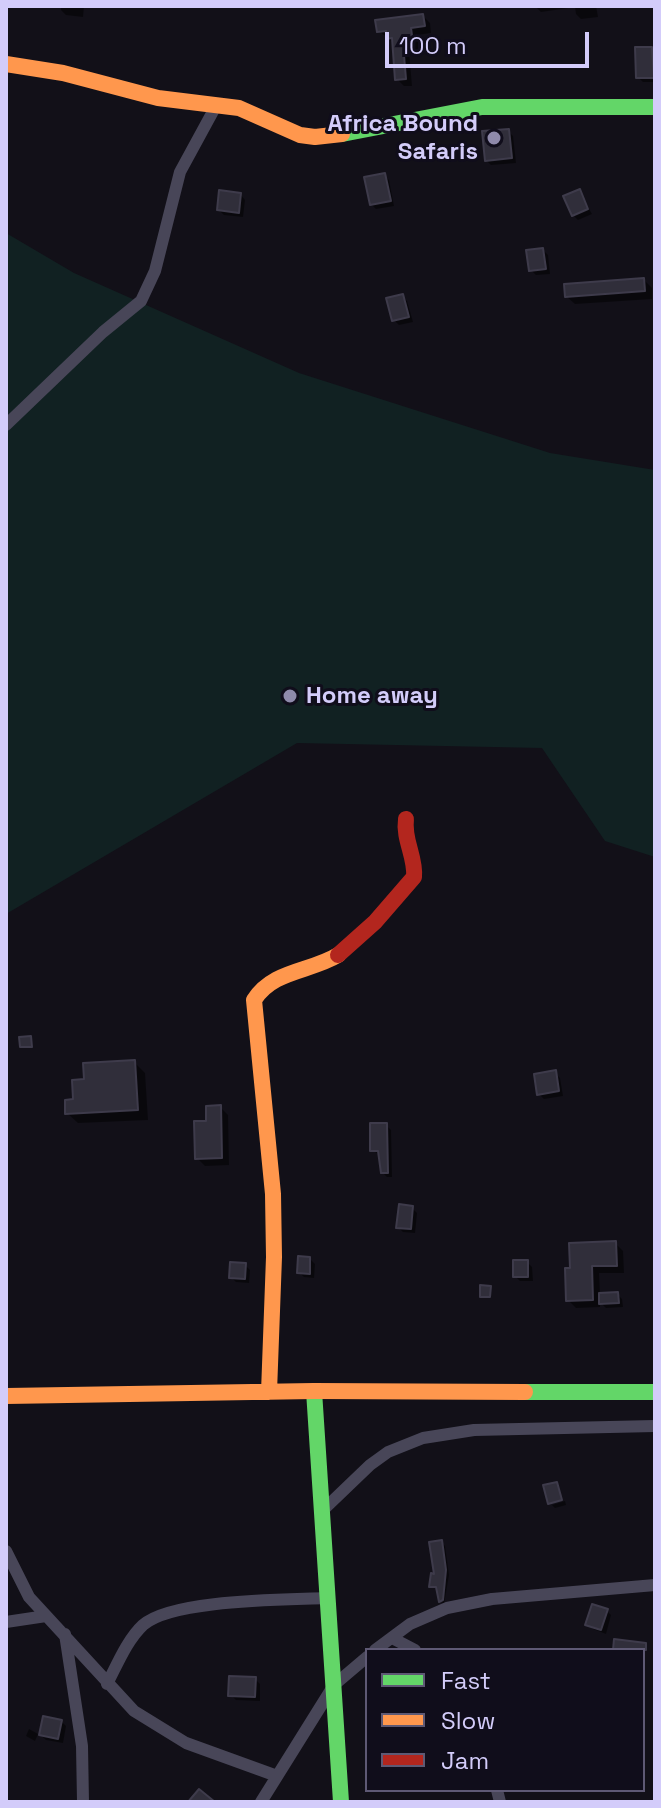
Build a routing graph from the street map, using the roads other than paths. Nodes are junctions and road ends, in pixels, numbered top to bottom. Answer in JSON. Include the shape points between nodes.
{"nodes":[{"id":1,"x":6,"y":64,"type":"edge"},
{"id":2,"x":217,"y":104,"type":"junction"},
{"id":3,"x":655,"y":107,"type":"edge"},
{"id":4,"x":6,"y":425,"type":"edge"},
{"id":5,"x":406,"y":819,"type":"dead end"},
{"id":6,"x":314,"y":1391,"type":"junction"},
{"id":7,"x":269,"y":1392,"type":"junction"},
{"id":8,"x":655,"y":1392,"type":"edge"},
{"id":9,"x":6,"y":1396,"type":"edge"},
{"id":10,"x":655,"y":1426,"type":"edge"},
{"id":11,"x":321,"y":1512,"type":"junction"},
{"id":12,"x":6,"y":1551,"type":"edge"},
{"id":13,"x":655,"y":1585,"type":"edge"},
{"id":14,"x":327,"y":1598,"type":"junction"},
{"id":15,"x":46,"y":1616,"type":"junction"},
{"id":16,"x":6,"y":1622,"type":"edge"},
{"id":17,"x":65,"y":1634,"type":"junction"},
{"id":18,"x":392,"y":1638,"type":"junction"},
{"id":19,"x":378,"y":1648,"type":"edge"},
{"id":20,"x":411,"y":1648,"type":"edge"},
{"id":21,"x":365,"y":1659,"type":"edge"},
{"id":22,"x":107,"y":1684,"type":"junction"},
{"id":23,"x":334,"y":1685,"type":"junction"},
{"id":24,"x":277,"y":1776,"type":"junction"},
{"id":25,"x":83,"y":1802,"type":"edge"},
{"id":26,"x":261,"y":1802,"type":"edge"},
{"id":27,"x":341,"y":1802,"type":"edge"}],
"edges":[{"from":1,"to":2,"type":"street","via":[[158,98]]},
{"from":2,"to":3,"type":"street","via":[[315,137],[496,106]]},
{"from":2,"to":4,"type":"street","via":[[180,172],[155,271],[141,301]]},
{"from":5,"to":7,"type":"street","via":[[414,877],[343,952],[268,981],[254,1000],[274,1223]]},
{"from":6,"to":7,"type":"street"},
{"from":6,"to":8,"type":"street"},
{"from":6,"to":11,"type":"street"},
{"from":7,"to":9,"type":"street"},
{"from":10,"to":11,"type":"street","via":[[474,1430],[423,1438],[379,1459]]},
{"from":11,"to":14,"type":"street"},
{"from":12,"to":15,"type":"street","via":[[22,1586]]},
{"from":13,"to":18,"type":"street","via":[[492,1599],[430,1614]]},
{"from":14,"to":22,"type":"street","via":[[157,1615],[134,1635]]},
{"from":14,"to":23,"type":"street"},
{"from":15,"to":16,"type":"street"},
{"from":15,"to":17,"type":"street"},
{"from":17,"to":22,"type":"street"},
{"from":17,"to":25,"type":"street","via":[[82,1746]]},
{"from":18,"to":19,"type":"street"},
{"from":18,"to":20,"type":"street"},
{"from":21,"to":23,"type":"street"},
{"from":22,"to":24,"type":"street","via":[[134,1711],[186,1743]]},
{"from":23,"to":24,"type":"street"},
{"from":23,"to":27,"type":"street"},
{"from":24,"to":26,"type":"street"}]}
